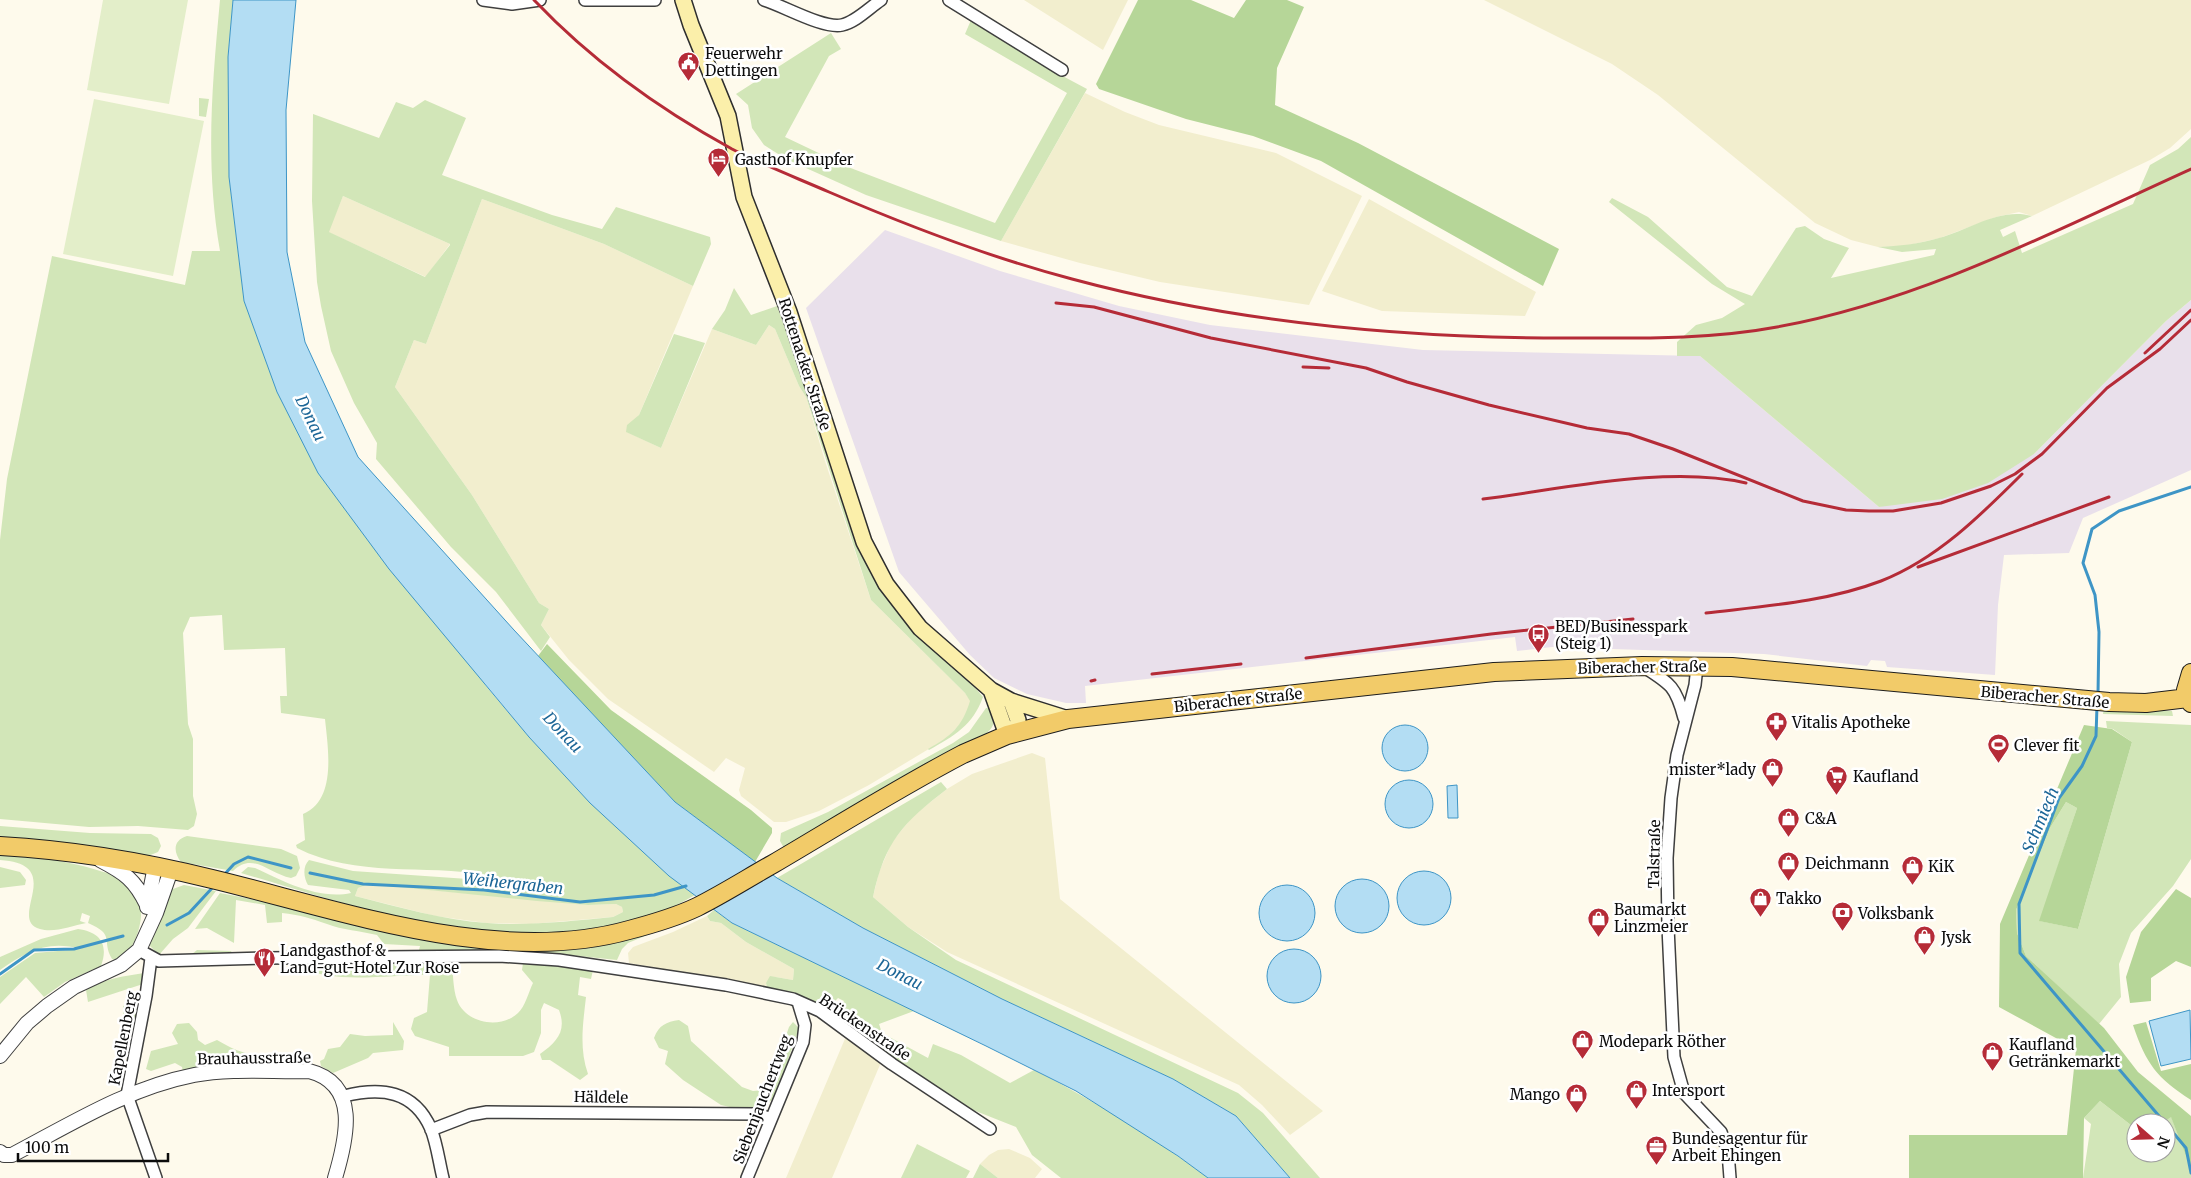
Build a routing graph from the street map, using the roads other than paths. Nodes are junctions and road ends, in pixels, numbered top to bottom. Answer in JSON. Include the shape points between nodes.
{"nodes":[{"id":1,"x":483,"y":0,"type":"edge"},
{"id":2,"x":540,"y":0,"type":"edge"},
{"id":3,"x":585,"y":0,"type":"edge"},
{"id":4,"x":655,"y":0,"type":"edge"},
{"id":5,"x":683,"y":0,"type":"edge"},
{"id":6,"x":764,"y":0,"type":"edge"},
{"id":7,"x":881,"y":0,"type":"edge"},
{"id":8,"x":949,"y":0,"type":"edge"},
{"id":9,"x":1062,"y":70,"type":"dead end"},
{"id":10,"x":1642,"y":666,"type":"junction"},
{"id":11,"x":1697,"y":666,"type":"junction"},
{"id":12,"x":2191,"y":673,"type":"edge"},
{"id":13,"x":991,"y":690,"type":"junction"},
{"id":14,"x":2189,"y":701,"type":"edge"},
{"id":15,"x":1011,"y":702,"type":"junction"},
{"id":16,"x":1068,"y":720,"type":"junction"},
{"id":17,"x":1684,"y":720,"type":"junction"},
{"id":18,"x":1012,"y":734,"type":"junction"},
{"id":19,"x":0,"y":846,"type":"edge"},
{"id":20,"x":93,"y":856,"type":"junction"},
{"id":21,"x":163,"y":868,"type":"junction"},
{"id":22,"x":146,"y":905,"type":"junction"},
{"id":23,"x":148,"y":928,"type":"junction"},
{"id":24,"x":139,"y":950,"type":"junction"},
{"id":25,"x":151,"y":958,"type":"junction"},
{"id":26,"x":798,"y":1002,"type":"junction"},
{"id":27,"x":0,"y":1056,"type":"edge"},
{"id":28,"x":127,"y":1095,"type":"junction"},
{"id":29,"x":344,"y":1096,"type":"junction"},
{"id":30,"x":771,"y":1120,"type":"junction"},
{"id":31,"x":990,"y":1129,"type":"dead end"},
{"id":32,"x":432,"y":1130,"type":"junction"},
{"id":33,"x":0,"y":1152,"type":"edge"},
{"id":34,"x":156,"y":1178,"type":"edge"},
{"id":35,"x":335,"y":1178,"type":"edge"},
{"id":36,"x":443,"y":1178,"type":"edge"},
{"id":37,"x":747,"y":1178,"type":"edge"},
{"id":38,"x":1730,"y":1178,"type":"edge"}],
"edges":[{"from":1,"to":2,"type":"street","via":[[512,4]]},
{"from":3,"to":4,"type":"street"},
{"from":5,"to":13,"type":"main road","name":"Rottenacker Straße","via":[[690,25],[728,116],[744,197],[789,312],[864,542],[886,584],[920,628]]},
{"from":6,"to":7,"type":"street","via":[[828,25],[840,26]]},
{"from":8,"to":9,"type":"street"},
{"from":10,"to":11,"type":"main road","name":"Biberacher Straße"},
{"from":10,"to":16,"type":"main road","name":"Biberacher Straße","via":[[1494,672]]},
{"from":10,"to":17,"type":"street","via":[[1671,686],[1678,695]]},
{"from":11,"to":14,"type":"main road","name":"Biberacher Straße","via":[[1794,672],[2090,701]]},
{"from":11,"to":17,"type":"street","name":"Talstraße","via":[[1695,685]]},
{"from":12,"to":14,"type":"main road","via":[[2186,690]]},
{"from":13,"to":15,"type":"main road","name":"Rottenacker Straße"},
{"from":13,"to":18,"type":"main road","name":"Rottenacker Straße"},
{"from":15,"to":16,"type":"main road","name":"Rottenacker Straße"},
{"from":15,"to":18,"type":"main road","via":[[1018,720]]},
{"from":16,"to":18,"type":"main road","name":"Biberacher Straße"},
{"from":17,"to":38,"type":"street","name":"Talstraße","via":[[1671,798],[1668,858],[1674,1057],[1684,1093],[1721,1132],[1728,1152]]},
{"from":18,"to":21,"type":"main road","name":"Biberacher Straße","via":[[941,766],[697,907],[627,931],[578,940],[534,943],[464,937]]},
{"from":19,"to":20,"type":"main road","name":"Biberacher Straße"},
{"from":20,"to":21,"type":"main road","name":"Biberacher Straße"},
{"from":20,"to":22,"type":"street","via":[[128,876]]},
{"from":21,"to":22,"type":"street"},
{"from":21,"to":23,"type":"street","via":[[156,912]]},
{"from":22,"to":23,"type":"street"},
{"from":23,"to":24,"type":"street"},
{"from":24,"to":25,"type":"street"},
{"from":24,"to":27,"type":"street","via":[[121,965],[74,987],[47,1006],[27,1023]]},
{"from":25,"to":26,"type":"street","name":"Brückenstraße","via":[[159,961],[462,955],[559,960],[726,985]]},
{"from":25,"to":28,"type":"street","name":"Kapellenberg"},
{"from":26,"to":30,"type":"street","name":"Siebenjauchertweg","via":[[804,1025],[803,1042]]},
{"from":26,"to":31,"type":"street","name":"Brückenstraße","via":[[820,1011]]},
{"from":28,"to":29,"type":"street","name":"Brauhausstraße","via":[[196,1075],[309,1071],[324,1075]]},
{"from":28,"to":33,"type":"street","name":"Brauhausstraße","via":[[12,1155]]},
{"from":28,"to":34,"type":"street","name":"Kapellenberg"},
{"from":29,"to":32,"type":"street","via":[[373,1090],[399,1096],[416,1108]]},
{"from":29,"to":35,"type":"street","via":[[343,1142]]},
{"from":30,"to":32,"type":"street","name":"Häldele","via":[[758,1114],[487,1112]]},
{"from":30,"to":37,"type":"street","name":"Siebenjauchertweg"},
{"from":32,"to":36,"type":"street"}]}
